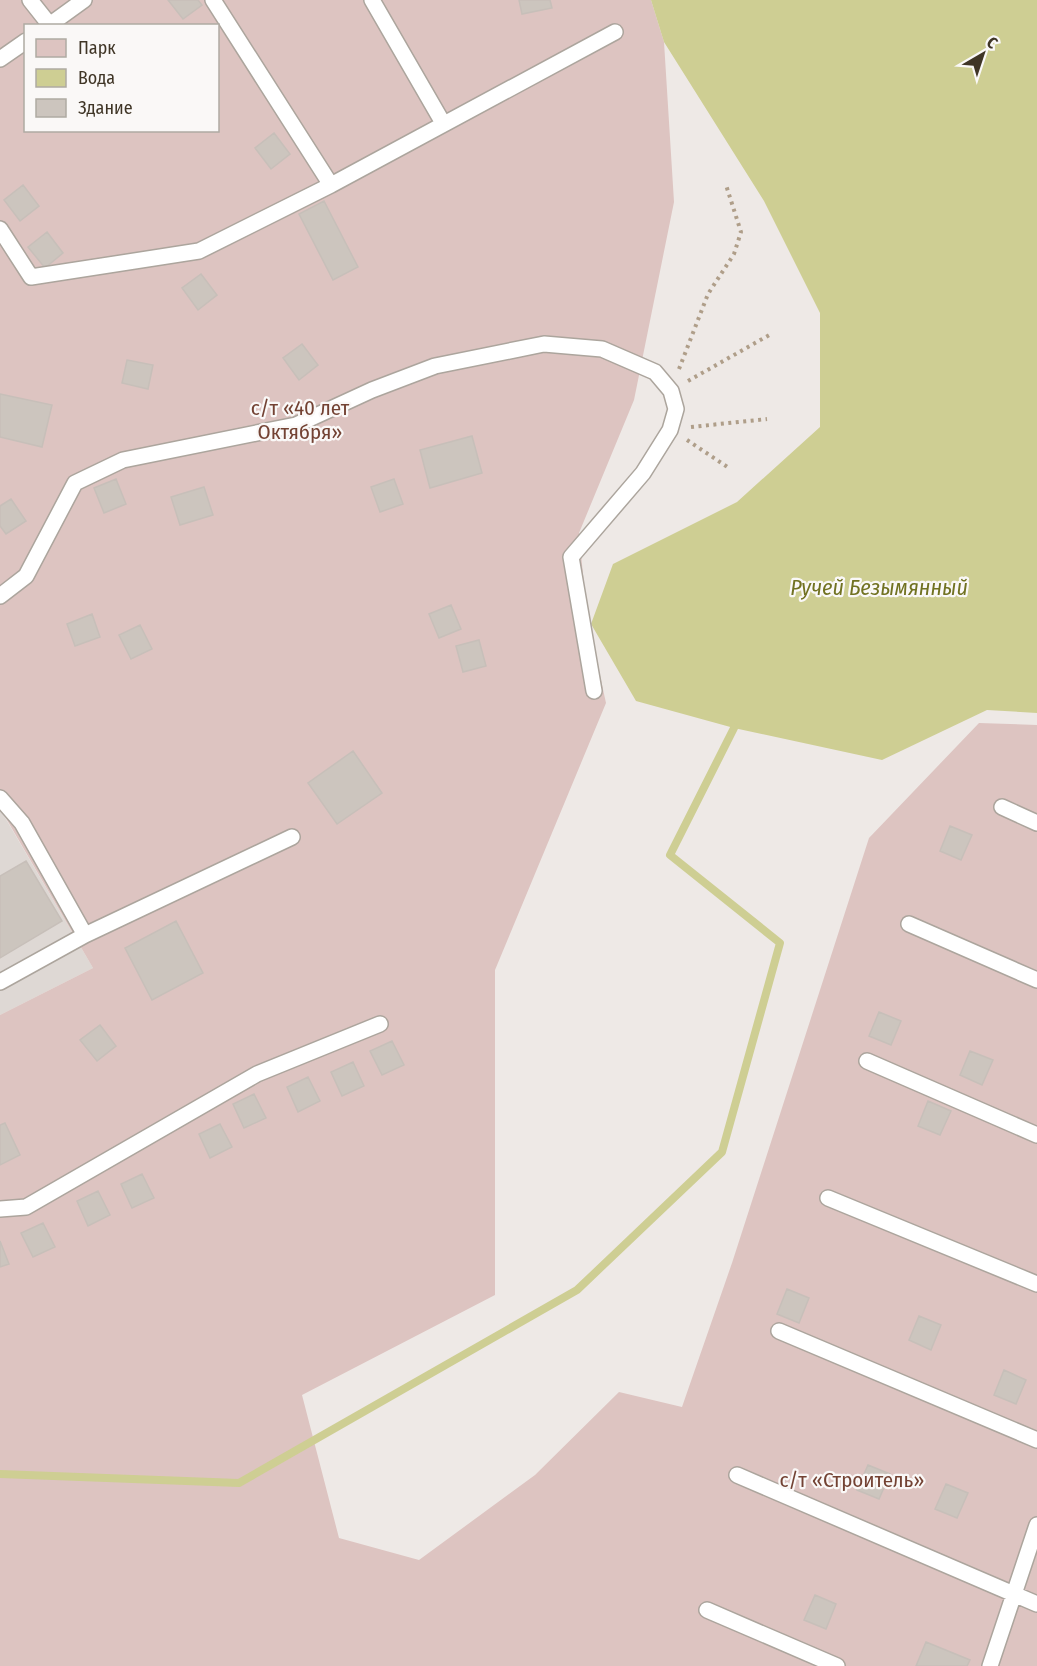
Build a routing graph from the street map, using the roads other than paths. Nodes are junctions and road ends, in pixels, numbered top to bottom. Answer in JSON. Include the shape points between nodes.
{"nodes":[{"id":1,"x":30,"y":0,"type":"edge"},
{"id":2,"x":84,"y":0,"type":"edge"},
{"id":3,"x":213,"y":0,"type":"edge"},
{"id":4,"x":372,"y":0,"type":"edge"},
{"id":5,"x":47,"y":24,"type":"edge"},
{"id":6,"x":49,"y":24,"type":"edge"},
{"id":7,"x":615,"y":32,"type":"dead end"},
{"id":8,"x":24,"y":42,"type":"edge"},
{"id":9,"x":0,"y":58,"type":"edge"},
{"id":10,"x":443,"y":123,"type":"junction"},
{"id":11,"x":331,"y":184,"type":"junction"},
{"id":12,"x":0,"y":229,"type":"edge"},
{"id":13,"x":0,"y":596,"type":"edge"},
{"id":14,"x":594,"y":691,"type":"dead end"},
{"id":15,"x":0,"y":798,"type":"edge"},
{"id":16,"x":1002,"y":807,"type":"dead end"},
{"id":17,"x":1037,"y":822,"type":"edge"},
{"id":18,"x":292,"y":837,"type":"dead end"},
{"id":19,"x":909,"y":924,"type":"dead end"},
{"id":20,"x":85,"y":935,"type":"junction"},
{"id":21,"x":1037,"y":980,"type":"edge"},
{"id":22,"x":0,"y":982,"type":"edge"},
{"id":23,"x":381,"y":1024,"type":"dead end"},
{"id":24,"x":867,"y":1061,"type":"dead end"},
{"id":25,"x":1037,"y":1135,"type":"edge"},
{"id":26,"x":828,"y":1198,"type":"dead end"},
{"id":27,"x":0,"y":1209,"type":"edge"},
{"id":28,"x":1037,"y":1284,"type":"edge"},
{"id":29,"x":779,"y":1332,"type":"dead end"},
{"id":30,"x":1037,"y":1440,"type":"edge"},
{"id":31,"x":737,"y":1475,"type":"dead end"},
{"id":32,"x":1037,"y":1525,"type":"edge"},
{"id":33,"x":1014,"y":1594,"type":"junction"},
{"id":34,"x":1037,"y":1604,"type":"edge"},
{"id":35,"x":707,"y":1610,"type":"dead end"},
{"id":36,"x":837,"y":1666,"type":"edge"},
{"id":37,"x":990,"y":1666,"type":"edge"}],
"edges":[{"from":1,"to":5,"type":"lane"},
{"from":2,"to":6,"type":"lane"},
{"from":3,"to":11,"type":"lane"},
{"from":4,"to":10,"type":"lane"},
{"from":7,"to":10,"type":"lane"},
{"from":8,"to":9,"type":"lane"},
{"from":10,"to":11,"type":"lane"},
{"from":11,"to":12,"type":"lane","via":[[198,250],[32,277]]},
{"from":13,"to":14,"type":"lane","via":[[26,576],[75,483],[123,460],[296,425],[435,366],[544,344],[602,349],[655,372],[671,391],[676,409],[670,430],[643,473],[571,557]]},
{"from":15,"to":20,"type":"lane","via":[[22,823]]},
{"from":16,"to":17,"type":"lane"},
{"from":18,"to":20,"type":"lane"},
{"from":19,"to":21,"type":"lane"},
{"from":20,"to":22,"type":"lane"},
{"from":23,"to":27,"type":"lane","via":[[257,1074],[26,1207]]},
{"from":24,"to":25,"type":"lane"},
{"from":26,"to":28,"type":"lane"},
{"from":29,"to":30,"type":"lane"},
{"from":31,"to":33,"type":"lane"},
{"from":32,"to":33,"type":"lane"},
{"from":33,"to":34,"type":"lane"},
{"from":33,"to":37,"type":"lane"},
{"from":35,"to":36,"type":"lane"}]}
